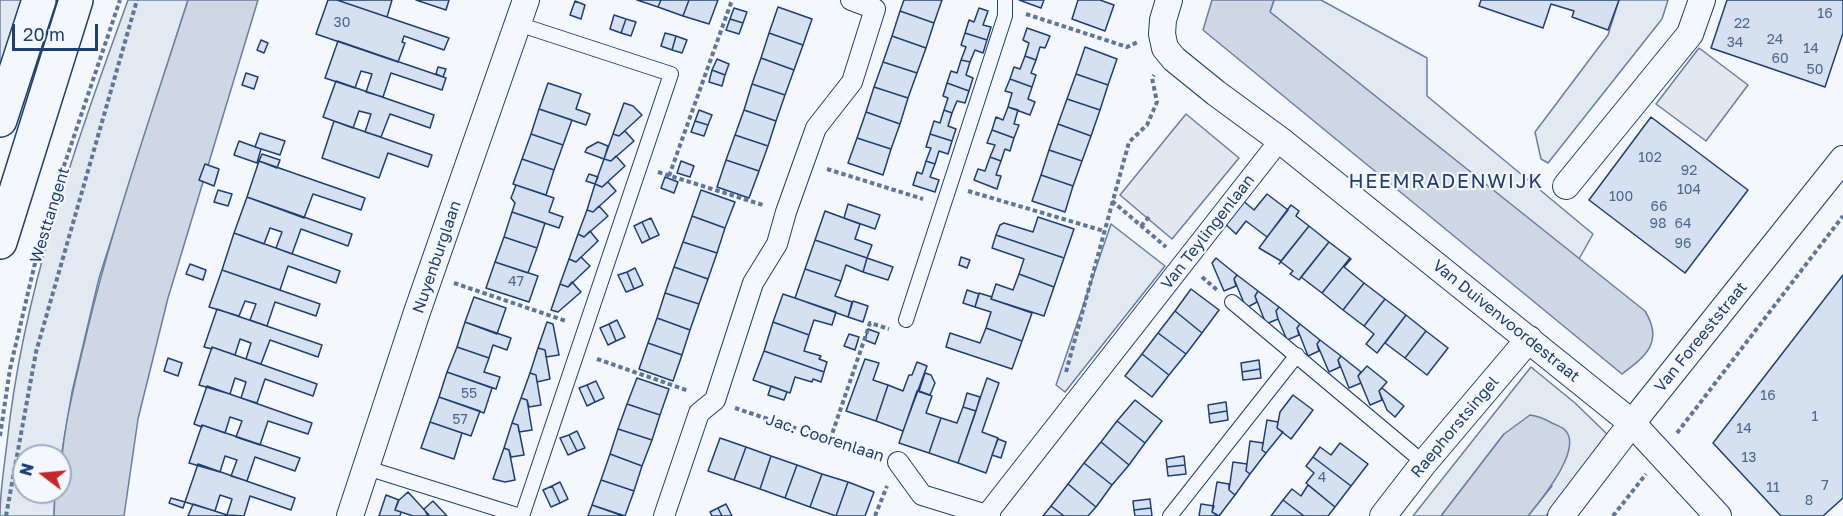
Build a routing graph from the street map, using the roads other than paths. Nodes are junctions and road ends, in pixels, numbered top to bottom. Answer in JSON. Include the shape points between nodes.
{"nodes":[{"id":1,"x":39,"y":0,"type":"edge"},
{"id":2,"x":76,"y":0,"type":"edge"},
{"id":3,"x":526,"y":0,"type":"edge"},
{"id":4,"x":850,"y":0,"type":"edge"},
{"id":5,"x":1169,"y":0,"type":"edge"},
{"id":6,"x":1702,"y":0,"type":"edge"},
{"id":7,"x":1005,"y":4,"type":"edge"},
{"id":8,"x":518,"y":24,"type":"junction"},
{"id":9,"x":0,"y":120,"type":"edge"},
{"id":10,"x":1281,"y":140,"type":"junction"},
{"id":11,"x":1843,"y":159,"type":"edge"},
{"id":12,"x":1566,"y":186,"type":"dead end"},
{"id":13,"x":0,"y":242,"type":"edge"},
{"id":14,"x":1232,"y":302,"type":"road end"},
{"id":15,"x":906,"y":320,"type":"road end"},
{"id":16,"x":1529,"y":339,"type":"junction"},
{"id":17,"x":1297,"y":355,"type":"junction"},
{"id":18,"x":1632,"y":423,"type":"junction"},
{"id":19,"x":898,"y":462,"type":"road end"},
{"id":20,"x":1424,"y":463,"type":"junction"},
{"id":21,"x":367,"y":468,"type":"junction"},
{"id":22,"x":988,"y":515,"type":"edge"},
{"id":23,"x":350,"y":516,"type":"edge"},
{"id":24,"x":521,"y":516,"type":"edge"},
{"id":25,"x":664,"y":516,"type":"edge"},
{"id":26,"x":1170,"y":516,"type":"edge"},
{"id":27,"x":1383,"y":516,"type":"edge"},
{"id":28,"x":1561,"y":516,"type":"edge"},
{"id":29,"x":1718,"y":516,"type":"edge"}],
"edges":[{"from":1,"to":9,"type":"main road"},
{"from":2,"to":13,"type":"main road"},
{"from":3,"to":8,"type":"street","name":"Nuyenburglaan"},
{"from":4,"to":25,"type":"street","via":[[875,9],[852,82],[816,128],[777,244],[753,284],[715,400],[699,413]]},
{"from":5,"to":10,"type":"street","via":[[1163,20],[1165,41],[1174,59]]},
{"from":6,"to":12,"type":"street","via":[[1690,34]]},
{"from":7,"to":15,"type":"lane","via":[[1005,16]]},
{"from":8,"to":21,"type":"street","name":"Nuyenburglaan"},
{"from":8,"to":24,"type":"lane","via":[[671,74]]},
{"from":10,"to":16,"type":"street","name":"Van Duivenvoordestraat"},
{"from":10,"to":22,"type":"street","name":"Van Teylingenlaan"},
{"from":11,"to":18,"type":"street","name":"Van Foreeststraat"},
{"from":14,"to":17,"type":"lane"},
{"from":16,"to":18,"type":"street","name":"Van Duivenvoordestraat"},
{"from":16,"to":20,"type":"street","name":"Raephorstsingel"},
{"from":17,"to":20,"type":"lane"},
{"from":17,"to":26,"type":"lane"},
{"from":18,"to":28,"type":"street","name":"Van Foreeststraat"},
{"from":18,"to":29,"type":"street","name":"Van Duivenvoordestraat"},
{"from":19,"to":22,"type":"street","name":"Jac. Coorenlaan","via":[[922,495]]},
{"from":20,"to":27,"type":"street","name":"Raephorstsingel"},
{"from":21,"to":23,"type":"street","name":"Nuyenburglaan"},
{"from":21,"to":24,"type":"lane"}]}
